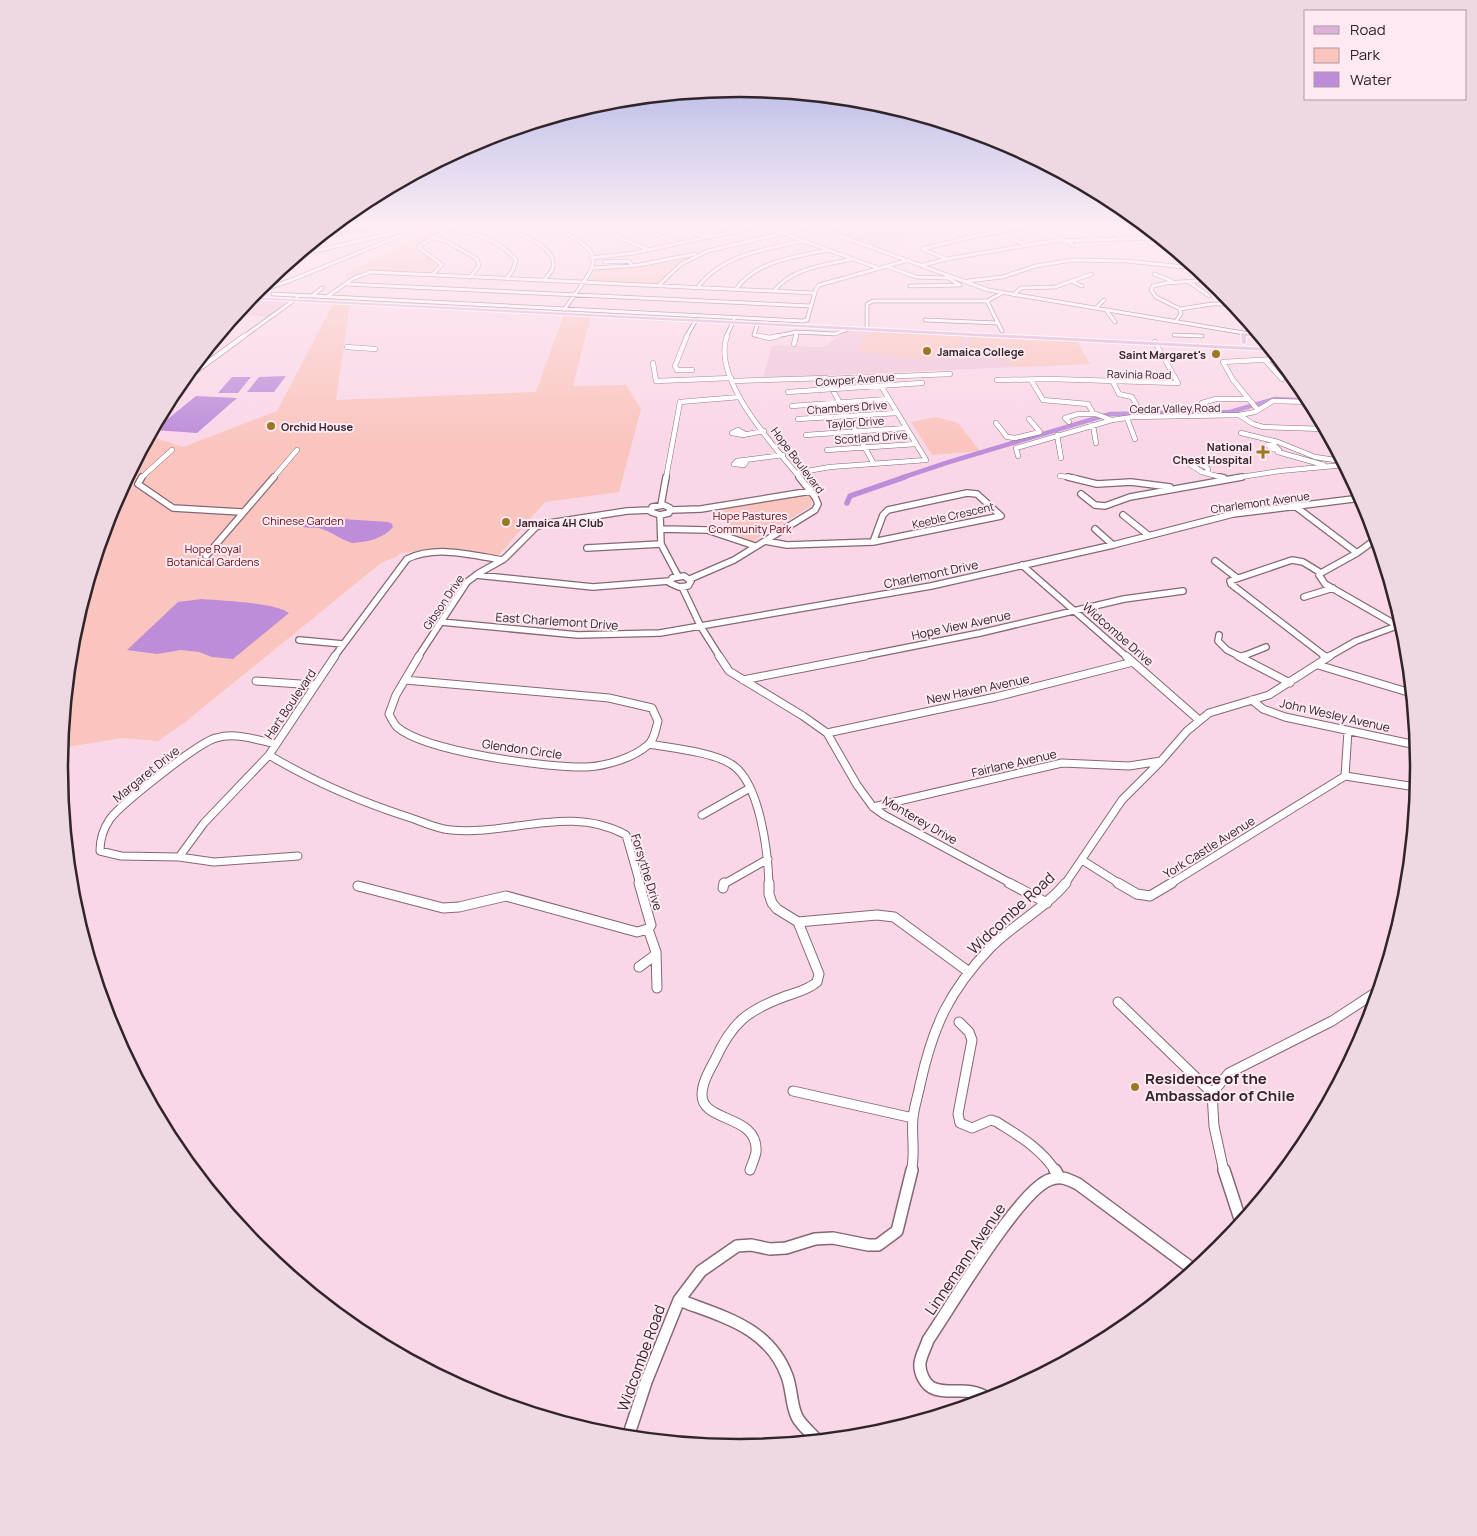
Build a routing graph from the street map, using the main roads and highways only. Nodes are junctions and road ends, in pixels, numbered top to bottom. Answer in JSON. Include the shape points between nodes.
{"nodes":[{"id":1,"x":276,"y":298,"type":"edge"},
{"id":2,"x":562,"y":310,"type":"junction"},
{"id":3,"x":733,"y":321,"type":"junction"},
{"id":4,"x":867,"y":328,"type":"junction"},
{"id":5,"x":1250,"y":334,"type":"edge"},
{"id":6,"x":1156,"y":343,"type":"junction"},
{"id":7,"x":1244,"y":344,"type":"junction"},
{"id":8,"x":1262,"y":349,"type":"edge"},
{"id":9,"x":1262,"y":349,"type":"edge"}],
"edges":[{"from":1,"to":2,"type":"main road"},
{"from":2,"to":3,"type":"main road"},
{"from":2,"to":3,"type":"main road"},
{"from":3,"to":4,"type":"main road"},
{"from":3,"to":4,"type":"main road"},
{"from":4,"to":6,"type":"main road"},
{"from":5,"to":7,"type":"main road","via":[[1242,336]]},
{"from":6,"to":7,"type":"main road"},
{"from":6,"to":8,"type":"main road"},
{"from":7,"to":9,"type":"main road"}]}
